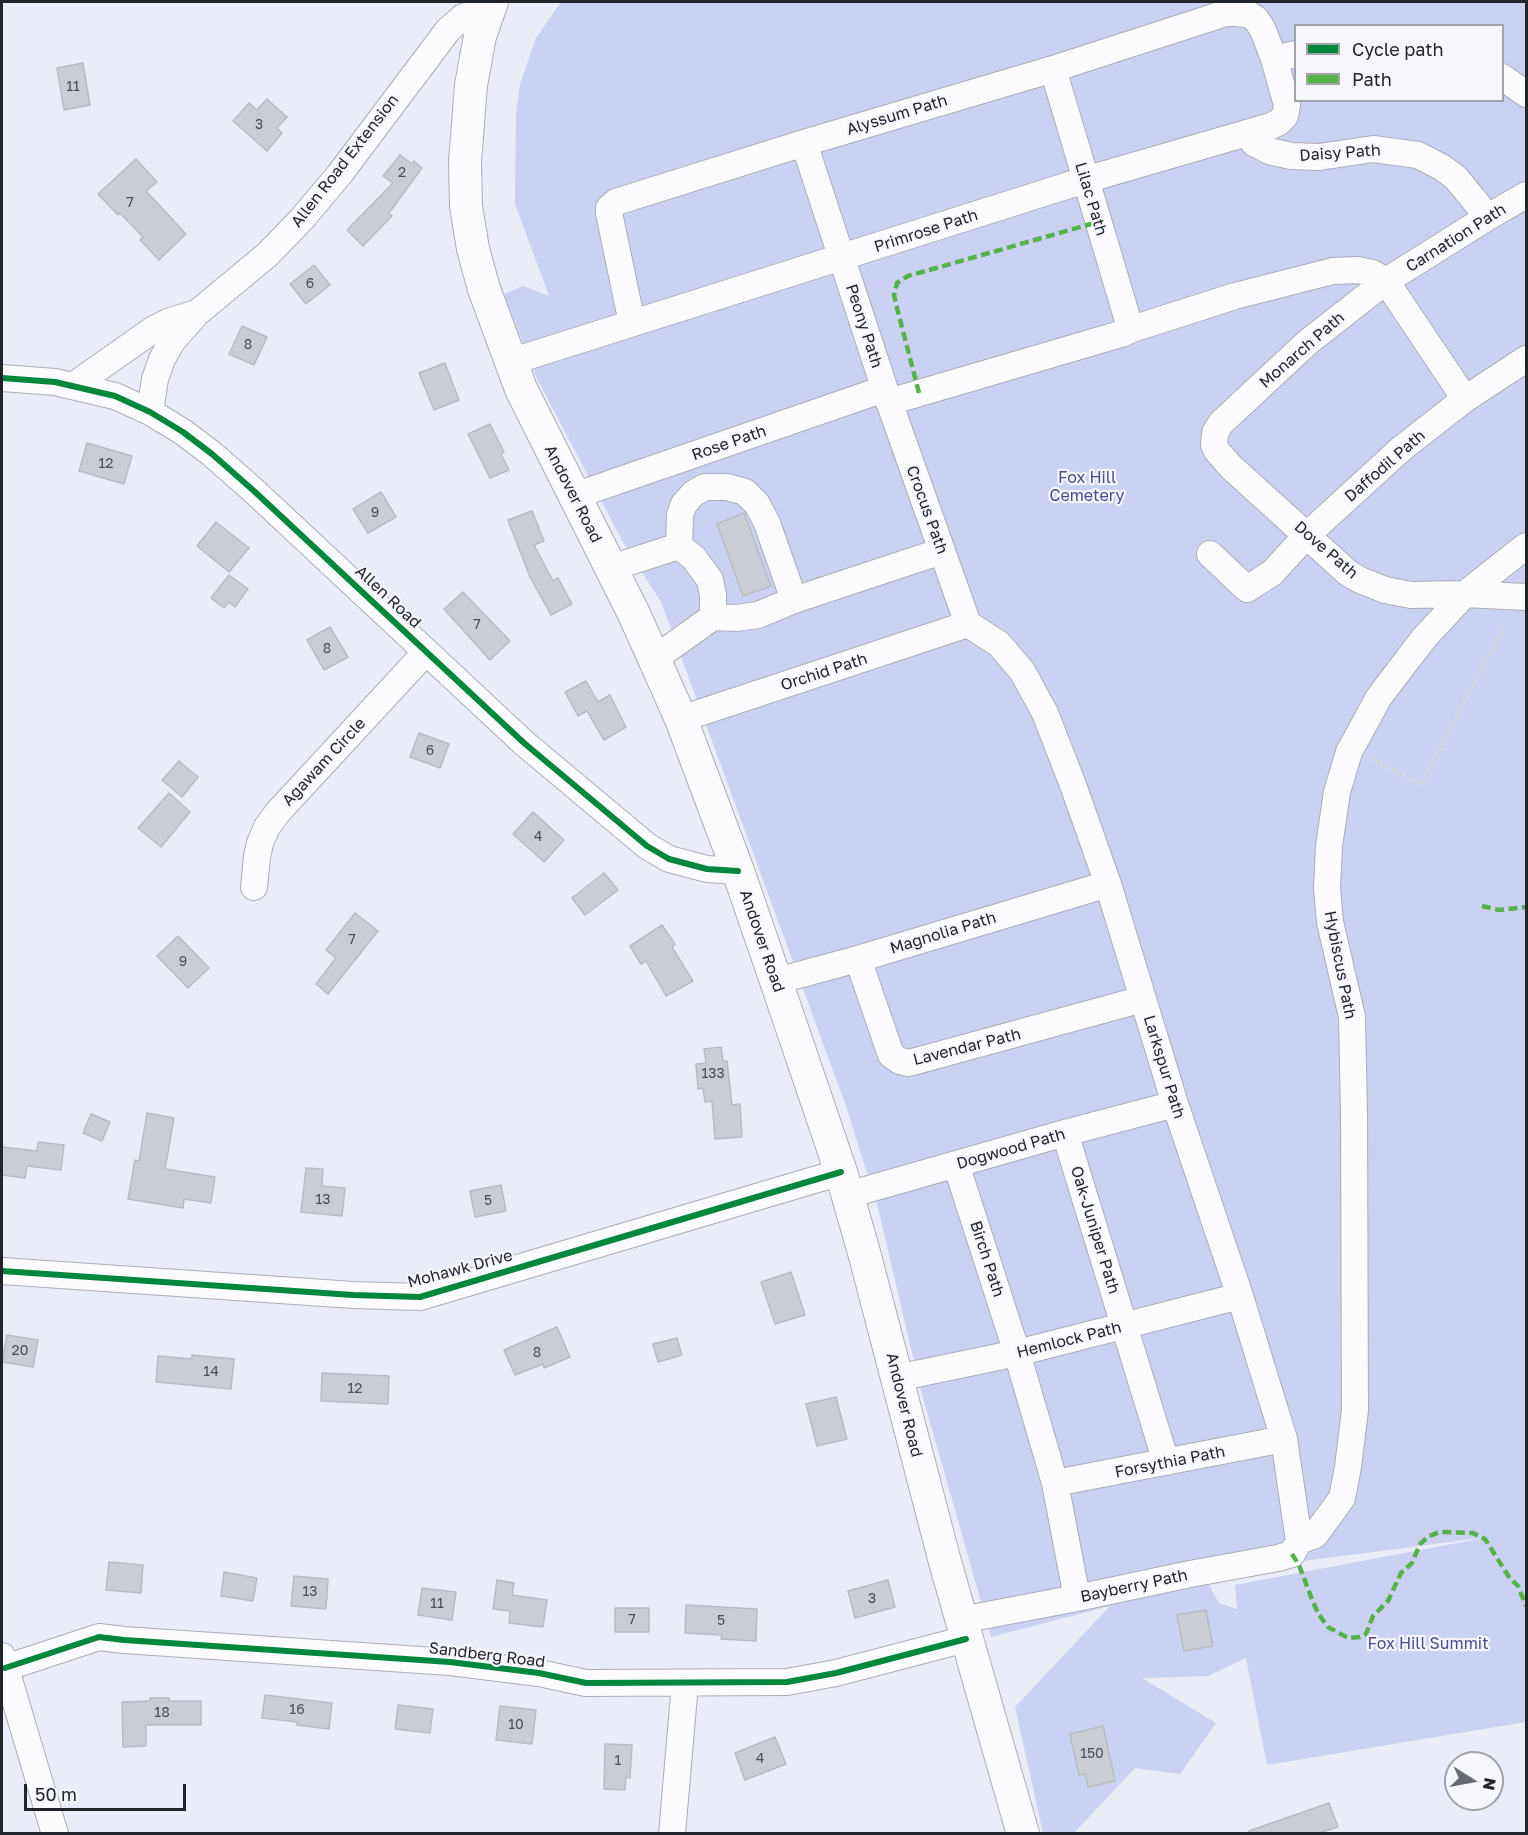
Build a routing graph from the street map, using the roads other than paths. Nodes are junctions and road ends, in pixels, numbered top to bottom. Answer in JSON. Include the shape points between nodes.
{"nodes":[{"id":1,"x":490,"y":5,"type":"edge"},
{"id":2,"x":1285,"y":57,"type":"edge"},
{"id":3,"x":1053,"y":69,"type":"junction"},
{"id":4,"x":1504,"y":78,"type":"edge"},
{"id":5,"x":1527,"y":94,"type":"edge"},
{"id":6,"x":1246,"y":133,"type":"junction"},
{"id":7,"x":804,"y":143,"type":"junction"},
{"id":8,"x":1085,"y":180,"type":"junction"},
{"id":9,"x":1527,"y":195,"type":"edge"},
{"id":10,"x":1488,"y":217,"type":"junction"},
{"id":11,"x":842,"y":257,"type":"junction"},
{"id":12,"x":1386,"y":281,"type":"junction"},
{"id":13,"x":196,"y":313,"type":"junction"},
{"id":14,"x":632,"y":323,"type":"junction"},
{"id":15,"x":1129,"y":330,"type":"junction"},
{"id":16,"x":1527,"y":359,"type":"edge"},
{"id":17,"x":510,"y":362,"type":"junction"},
{"id":18,"x":2,"y":378,"type":"edge"},
{"id":19,"x":73,"y":386,"type":"junction"},
{"id":20,"x":887,"y":396,"type":"junction"},
{"id":21,"x":1465,"y":399,"type":"junction"},
{"id":22,"x":150,"y":412,"type":"junction"},
{"id":23,"x":1221,"y":423,"type":"joint"},
{"id":24,"x":574,"y":496,"type":"junction"},
{"id":25,"x":1307,"y":536,"type":"junction"},
{"id":26,"x":679,"y":546,"type":"junction"},
{"id":27,"x":1527,"y":546,"type":"edge"},
{"id":28,"x":942,"y":551,"type":"junction"},
{"id":29,"x":1209,"y":554,"type":"dead end"},
{"id":30,"x":611,"y":568,"type":"junction"},
{"id":31,"x":1465,"y":594,"type":"junction"},
{"id":32,"x":1527,"y":597,"type":"edge"},
{"id":33,"x":794,"y":600,"type":"junction"},
{"id":34,"x":713,"y":617,"type":"junction"},
{"id":35,"x":968,"y":624,"type":"junction"},
{"id":36,"x":426,"y":652,"type":"junction"},
{"id":37,"x":654,"y":659,"type":"junction"},
{"id":38,"x":681,"y":719,"type":"junction"},
{"id":39,"x":738,"y":871,"type":"junction"},
{"id":40,"x":1108,"y":884,"type":"junction"},
{"id":41,"x":254,"y":887,"type":"dead end"},
{"id":42,"x":858,"y":959,"type":"junction"},
{"id":43,"x":776,"y":981,"type":"junction"},
{"id":44,"x":1143,"y":999,"type":"junction"},
{"id":45,"x":1175,"y":1104,"type":"junction"},
{"id":46,"x":1065,"y":1133,"type":"junction"},
{"id":47,"x":956,"y":1164,"type":"junction"},
{"id":48,"x":845,"y":1184,"type":"junction"},
{"id":49,"x":2,"y":1271,"type":"edge"},
{"id":50,"x":1240,"y":1296,"type":"junction"},
{"id":51,"x":1126,"y":1326,"type":"junction"},
{"id":52,"x":1017,"y":1353,"type":"junction"},
{"id":53,"x":897,"y":1378,"type":"junction"},
{"id":54,"x":1284,"y":1439,"type":"junction"},
{"id":55,"x":1166,"y":1462,"type":"junction"},
{"id":56,"x":1055,"y":1483,"type":"junction"},
{"id":57,"x":1299,"y":1541,"type":"junction"},
{"id":58,"x":1077,"y":1598,"type":"junction"},
{"id":59,"x":963,"y":1629,"type":"junction"},
{"id":60,"x":3,"y":1662,"type":"edge"},
{"id":61,"x":686,"y":1683,"type":"junction"},
{"id":62,"x":55,"y":1833,"type":"edge"},
{"id":63,"x":672,"y":1833,"type":"edge"},
{"id":64,"x":1023,"y":1833,"type":"edge"}],
"edges":[{"from":1,"to":13,"type":"street","name":"Allen Road Extension","via":[[463,17],[448,30],[339,176],[301,220],[267,255]]},
{"from":1,"to":17,"type":"main road","name":"Andover Road","via":[[480,36],[470,96],[466,206],[472,249]]},
{"from":2,"to":3,"type":"street","name":"Alyssum Path","via":[[1256,19],[1236,13]]},
{"from":2,"to":6,"type":"street","name":"Primrose Path","via":[[1285,116],[1271,126]]},
{"from":3,"to":7,"type":"street","name":"Alyssum Path"},
{"from":3,"to":8,"type":"street","name":"Lilac Path"},
{"from":4,"to":5,"type":"street"},
{"from":6,"to":8,"type":"street","name":"Primrose Path"},
{"from":6,"to":10,"type":"street","name":"Daisy Path","via":[[1269,151],[1291,156],[1319,157],[1373,149],[1418,155],[1456,178]]},
{"from":7,"to":11,"type":"street","name":"Peony Path"},
{"from":7,"to":14,"type":"street","name":"Alyssum Path","via":[[612,204],[609,213]]},
{"from":8,"to":11,"type":"street","name":"Primrose Path"},
{"from":8,"to":15,"type":"street","name":"Lilac Path"},
{"from":9,"to":10,"type":"street","name":"Carnation Path"},
{"from":10,"to":12,"type":"street","name":"Carnation Path"},
{"from":11,"to":14,"type":"street","name":"Primrose Path"},
{"from":11,"to":20,"type":"street","name":"Peony Path"},
{"from":12,"to":15,"type":"street","via":[[1358,270],[1333,271],[1235,296]]},
{"from":12,"to":21,"type":"street"},
{"from":12,"to":23,"type":"street","name":"Monarch Path","via":[[1308,342]]},
{"from":13,"to":19,"type":"street","name":"Allen Road Extension","via":[[154,329]]},
{"from":13,"to":22,"type":"street","name":"Allen Road Extension","via":[[162,359]]},
{"from":14,"to":17,"type":"street","name":"Primrose Path"},
{"from":15,"to":20,"type":"street"},
{"from":16,"to":21,"type":"street","name":"Daffodil Path"},
{"from":17,"to":24,"type":"main road","name":"Andover Road"},
{"from":18,"to":19,"type":"street","name":"Allen Road"},
{"from":19,"to":22,"type":"street","name":"Allen Road","via":[[115,396]]},
{"from":20,"to":24,"type":"street","name":"Rose Path"},
{"from":20,"to":28,"type":"street","name":"Crocus Path"},
{"from":21,"to":25,"type":"street","name":"Daffodil Path","via":[[1401,449]]},
{"from":22,"to":36,"type":"street","name":"Allen Road","via":[[212,454]]},
{"from":23,"to":25,"type":"street","name":"Dove Path","via":[[1215,433],[1217,451]]},
{"from":24,"to":30,"type":"main road","name":"Andover Road"},
{"from":25,"to":29,"type":"street","name":"Daffodil Path","via":[[1272,573],[1247,589]]},
{"from":25,"to":31,"type":"street","name":"Dove Path","via":[[1348,573],[1372,586],[1411,595]]},
{"from":26,"to":30,"type":"street"},
{"from":26,"to":33,"type":"street","via":[[680,515],[694,493],[705,487],[745,492],[767,523]]},
{"from":26,"to":34,"type":"street","via":[[710,580]]},
{"from":27,"to":31,"type":"street","name":"Hybiscus Path"},
{"from":28,"to":33,"type":"street"},
{"from":28,"to":35,"type":"street","name":"Crocus Path"},
{"from":30,"to":37,"type":"main road","name":"Andover Road"},
{"from":31,"to":32,"type":"street","name":"Dove Path"},
{"from":31,"to":57,"type":"street","name":"Hybiscus Path","via":[[1424,638],[1379,697],[1351,748],[1337,792],[1327,888],[1329,922],[1352,1017],[1355,1410],[1342,1498],[1315,1535]]},
{"from":33,"to":34,"type":"street","via":[[758,615]]},
{"from":34,"to":37,"type":"street"},
{"from":35,"to":38,"type":"street","name":"Orchid Path"},
{"from":35,"to":40,"type":"street","name":"Larkspur Path","via":[[999,644],[1022,671],[1045,713]]},
{"from":36,"to":39,"type":"street","name":"Allen Road","via":[[524,743],[647,846],[669,859],[707,869]]},
{"from":36,"to":41,"type":"street","name":"Agawam Circle","via":[[267,827],[256,857]]},
{"from":37,"to":38,"type":"main road","name":"Andover Road"},
{"from":38,"to":39,"type":"main road","name":"Andover Road"},
{"from":39,"to":43,"type":"main road","name":"Andover Road"},
{"from":40,"to":42,"type":"street","name":"Magnolia Path"},
{"from":40,"to":44,"type":"street","name":"Larkspur Path"},
{"from":42,"to":43,"type":"street","name":"Magnolia Path"},
{"from":42,"to":44,"type":"street","name":"Lavendar Path","via":[[891,1055],[909,1063]]},
{"from":43,"to":48,"type":"main road","name":"Andover Road"},
{"from":44,"to":45,"type":"street","name":"Larkspur Path"},
{"from":45,"to":46,"type":"street","name":"Dogwood Path"},
{"from":45,"to":50,"type":"street","name":"Larkspur Path"},
{"from":46,"to":47,"type":"street","name":"Dogwood Path"},
{"from":46,"to":51,"type":"street","name":"Oak-Juniper Path"},
{"from":47,"to":48,"type":"street","name":"Dogwood Path","via":[[881,1187]]},
{"from":47,"to":52,"type":"street","name":"Birch Path"},
{"from":48,"to":49,"type":"street","name":"Mohawk Drive","via":[[420,1297]]},
{"from":48,"to":53,"type":"main road","name":"Andover Road"},
{"from":50,"to":51,"type":"street","name":"Hemlock Path"},
{"from":50,"to":54,"type":"street","name":"Larkspur Path"},
{"from":51,"to":52,"type":"street","name":"Hemlock Path"},
{"from":51,"to":55,"type":"street","name":"Oak-Juniper Path"},
{"from":52,"to":53,"type":"street","name":"Hemlock Path"},
{"from":52,"to":56,"type":"street","name":"Birch Path"},
{"from":53,"to":59,"type":"main road","name":"Andover Road"},
{"from":54,"to":55,"type":"street","name":"Forsythia Path"},
{"from":54,"to":57,"type":"street","name":"Larkspur Path"},
{"from":55,"to":56,"type":"street","name":"Forsythia Path"},
{"from":56,"to":58,"type":"street","name":"Birch Path"},
{"from":57,"to":58,"type":"street","name":"Bayberry Path","via":[[1292,1554],[1278,1558]]},
{"from":58,"to":59,"type":"street","name":"Bayberry Path"},
{"from":59,"to":61,"type":"street","name":"Sandberg Road","via":[[836,1673],[787,1682]]},
{"from":59,"to":64,"type":"main road","name":"Andover Road"},
{"from":60,"to":61,"type":"street","name":"Sandberg Road","via":[[99,1636],[450,1662],[586,1683]]},
{"from":60,"to":62,"type":"street"},
{"from":61,"to":63,"type":"street"}]}
